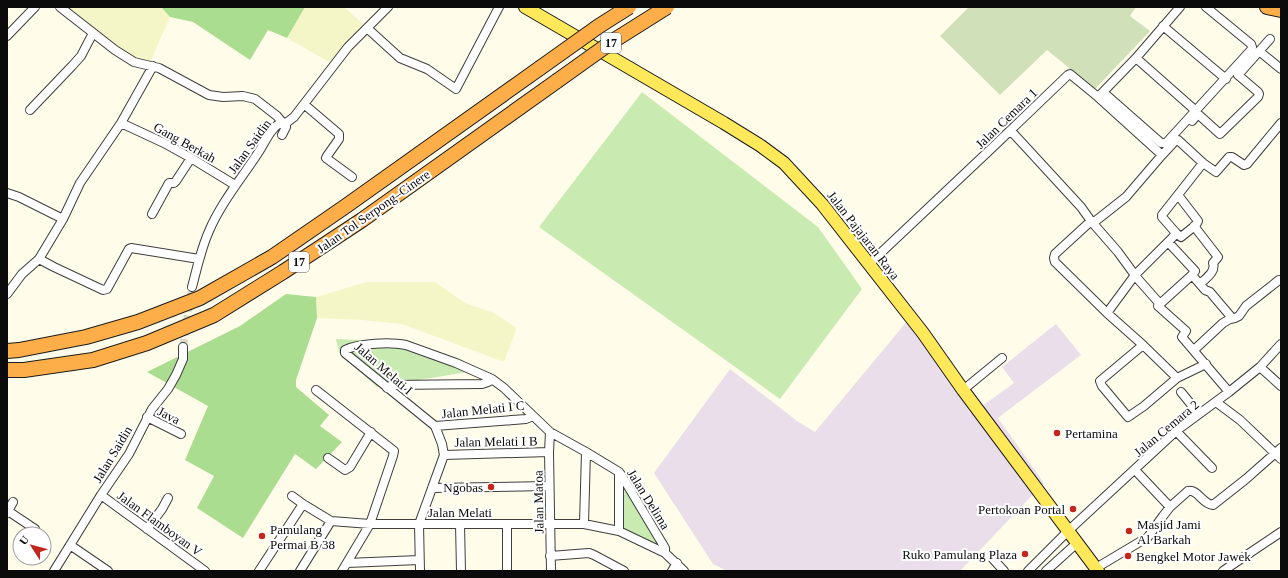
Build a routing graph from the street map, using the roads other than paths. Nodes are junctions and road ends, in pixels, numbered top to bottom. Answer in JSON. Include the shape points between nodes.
{"nodes":[{"id":1,"x":35,"y":7,"type":"edge"},
{"id":2,"x":60,"y":7,"type":"edge"},
{"id":3,"x":388,"y":7,"type":"edge"},
{"id":4,"x":499,"y":7,"type":"edge"},
{"id":5,"x":525,"y":7,"type":"edge"},
{"id":6,"x":629,"y":7,"type":"edge"},
{"id":7,"x":667,"y":7,"type":"edge"},
{"id":8,"x":1180,"y":7,"type":"edge"},
{"id":9,"x":1206,"y":7,"type":"edge"},
{"id":10,"x":1267,"y":7,"type":"edge"},
{"id":11,"x":1281,"y":10,"type":"edge"},
{"id":12,"x":1163,"y":26,"type":"junction"},
{"id":13,"x":367,"y":28,"type":"junction"},
{"id":14,"x":93,"y":33,"type":"junction"},
{"id":15,"x":7,"y":36,"type":"edge"},
{"id":16,"x":1270,"y":39,"type":"dead end"},
{"id":17,"x":1259,"y":51,"type":"junction"},
{"id":18,"x":1136,"y":58,"type":"junction"},
{"id":19,"x":152,"y":66,"type":"junction"},
{"id":20,"x":1281,"y":69,"type":"edge"},
{"id":21,"x":1226,"y":79,"type":"junction"},
{"id":22,"x":1101,"y":94,"type":"junction"},
{"id":23,"x":304,"y":105,"type":"junction"},
{"id":24,"x":30,"y":110,"type":"dead end"},
{"id":25,"x":1196,"y":111,"type":"junction"},
{"id":26,"x":284,"y":122,"type":"junction"},
{"id":27,"x":120,"y":123,"type":"junction"},
{"id":28,"x":1281,"y":123,"type":"edge"},
{"id":29,"x":1011,"y":130,"type":"junction"},
{"id":30,"x":282,"y":135,"type":"dead end"},
{"id":31,"x":1176,"y":140,"type":"junction"},
{"id":32,"x":1162,"y":154,"type":"junction"},
{"id":33,"x":191,"y":158,"type":"junction"},
{"id":34,"x":1203,"y":163,"type":"junction"},
{"id":35,"x":352,"y":177,"type":"dead end"},
{"id":36,"x":235,"y":186,"type":"junction"},
{"id":37,"x":7,"y":193,"type":"edge"},
{"id":38,"x":1178,"y":195,"type":"junction"},
{"id":39,"x":152,"y":214,"type":"dead end"},
{"id":40,"x":63,"y":219,"type":"junction"},
{"id":41,"x":1092,"y":222,"type":"junction"},
{"id":42,"x":1194,"y":226,"type":"junction"},
{"id":43,"x":1176,"y":233,"type":"junction"},
{"id":44,"x":1168,"y":242,"type":"junction"},
{"id":45,"x":39,"y":258,"type":"junction"},
{"id":46,"x":199,"y":259,"type":"junction"},
{"id":47,"x":869,"y":264,"type":"junction"},
{"id":48,"x":1135,"y":275,"type":"junction"},
{"id":49,"x":1192,"y":275,"type":"junction"},
{"id":50,"x":1279,"y":280,"type":"dead end"},
{"id":51,"x":1200,"y":284,"type":"junction"},
{"id":52,"x":192,"y":287,"type":"tunnel mouth"},
{"id":53,"x":7,"y":294,"type":"edge"},
{"id":54,"x":1160,"y":304,"type":"junction"},
{"id":55,"x":1107,"y":313,"type":"junction"},
{"id":56,"x":1232,"y":318,"type":"junction"},
{"id":57,"x":1281,"y":344,"type":"edge"},
{"id":58,"x":1143,"y":345,"type":"junction"},
{"id":59,"x":183,"y":347,"type":"tunnel mouth"},
{"id":60,"x":7,"y":350,"type":"edge"},
{"id":61,"x":1194,"y":350,"type":"junction"},
{"id":62,"x":1002,"y":358,"type":"dead end"},
{"id":63,"x":1206,"y":364,"type":"junction"},
{"id":64,"x":1260,"y":367,"type":"junction"},
{"id":65,"x":7,"y":370,"type":"edge"},
{"id":66,"x":1177,"y":378,"type":"junction"},
{"id":67,"x":492,"y":379,"type":"junction"},
{"id":68,"x":1281,"y":386,"type":"edge"},
{"id":69,"x":387,"y":388,"type":"junction"},
{"id":70,"x":316,"y":390,"type":"dead end"},
{"id":71,"x":964,"y":390,"type":"junction"},
{"id":72,"x":1181,"y":392,"type":"dead end"},
{"id":73,"x":1229,"y":392,"type":"junction"},
{"id":74,"x":1216,"y":402,"type":"junction"},
{"id":75,"x":1199,"y":414,"type":"junction"},
{"id":76,"x":534,"y":416,"type":"junction"},
{"id":77,"x":147,"y":417,"type":"junction"},
{"id":78,"x":435,"y":426,"type":"junction"},
{"id":79,"x":371,"y":432,"type":"junction"},
{"id":80,"x":550,"y":432,"type":"junction"},
{"id":81,"x":1176,"y":432,"type":"junction"},
{"id":82,"x":181,"y":434,"type":"dead end"},
{"id":83,"x":549,"y":452,"type":"junction"},
{"id":84,"x":586,"y":452,"type":"junction"},
{"id":85,"x":1279,"y":454,"type":"edge"},
{"id":86,"x":444,"y":455,"type":"junction"},
{"id":87,"x":328,"y":458,"type":"dead end"},
{"id":88,"x":1212,"y":468,"type":"dead end"},
{"id":89,"x":1135,"y":470,"type":"junction"},
{"id":90,"x":618,"y":472,"type":"junction"},
{"id":91,"x":549,"y":486,"type":"junction"},
{"id":92,"x":432,"y":488,"type":"junction"},
{"id":93,"x":101,"y":495,"type":"junction"},
{"id":94,"x":292,"y":496,"type":"dead end"},
{"id":95,"x":168,"y":498,"type":"dead end"},
{"id":96,"x":13,"y":502,"type":"dead end"},
{"id":97,"x":303,"y":504,"type":"junction"},
{"id":98,"x":1170,"y":507,"type":"junction"},
{"id":99,"x":8,"y":512,"type":"edge"},
{"id":100,"x":331,"y":521,"type":"junction"},
{"id":101,"x":370,"y":524,"type":"junction"},
{"id":102,"x":419,"y":524,"type":"junction"},
{"id":103,"x":460,"y":524,"type":"junction"},
{"id":104,"x":507,"y":524,"type":"junction"},
{"id":105,"x":550,"y":524,"type":"junction"},
{"id":106,"x":584,"y":524,"type":"junction"},
{"id":107,"x":30,"y":526,"type":"edge"},
{"id":108,"x":147,"y":529,"type":"junction"},
{"id":109,"x":619,"y":531,"type":"junction"},
{"id":110,"x":1068,"y":531,"type":"junction"},
{"id":111,"x":1281,"y":532,"type":"edge"},
{"id":112,"x":1076,"y":543,"type":"junction"},
{"id":113,"x":70,"y":545,"type":"junction"},
{"id":114,"x":665,"y":553,"type":"junction"},
{"id":115,"x":550,"y":556,"type":"junction"},
{"id":116,"x":993,"y":559,"type":"dead end"},
{"id":117,"x":419,"y":560,"type":"junction"},
{"id":118,"x":677,"y":563,"type":"junction"},
{"id":119,"x":344,"y":568,"type":"edge"},
{"id":120,"x":1097,"y":570,"type":"edge"},
{"id":121,"x":54,"y":571,"type":"edge"},
{"id":122,"x":108,"y":571,"type":"edge"},
{"id":123,"x":204,"y":571,"type":"edge"},
{"id":124,"x":259,"y":571,"type":"edge"},
{"id":125,"x":300,"y":571,"type":"edge"},
{"id":126,"x":420,"y":571,"type":"edge"},
{"id":127,"x":461,"y":571,"type":"edge"},
{"id":128,"x":507,"y":571,"type":"edge"},
{"id":129,"x":551,"y":571,"type":"edge"},
{"id":130,"x":624,"y":571,"type":"edge"},
{"id":131,"x":672,"y":571,"type":"edge"},
{"id":132,"x":684,"y":571,"type":"edge"},
{"id":133,"x":1004,"y":571,"type":"edge"},
{"id":134,"x":1028,"y":571,"type":"edge"},
{"id":135,"x":1046,"y":571,"type":"edge"},
{"id":136,"x":1223,"y":571,"type":"edge"}],
"edges":[{"from":1,"to":15,"type":"street"},
{"from":2,"to":14,"type":"street"},
{"from":3,"to":13,"type":"street","name":"Jalan Saidin"},
{"from":4,"to":13,"type":"street","via":[[456,89],[426,69],[400,58]]},
{"from":5,"to":47,"type":"main road","name":"Jalan Pajajaran Raya","via":[[760,146],[784,163],[822,204]]},
{"from":6,"to":60,"type":"highway","name":"Jalan Tol Serpong–Cinere","number":"17","bridge":true,"via":[[272,257],[200,298],[138,322],[86,337]]},
{"from":7,"to":65,"type":"highway","name":"Jalan Tol Serpong–Cinere","number":"17","bridge":true,"via":[[613,41],[362,220],[214,315],[147,343],[93,360]]},
{"from":8,"to":12,"type":"street"},
{"from":9,"to":21,"type":"street","via":[[1252,47]]},
{"from":10,"to":11,"type":"highway"},
{"from":12,"to":18,"type":"street"},
{"from":12,"to":21,"type":"street"},
{"from":13,"to":23,"type":"street","name":"Jalan Saidin","via":[[348,47]]},
{"from":14,"to":19,"type":"street","via":[[130,60]]},
{"from":14,"to":24,"type":"street","via":[[81,56]]},
{"from":16,"to":17,"type":"street"},
{"from":17,"to":20,"type":"street"},
{"from":17,"to":31,"type":"street","via":[[1238,75],[1258,92],[1258,97],[1220,134],[1197,115]]},
{"from":18,"to":22,"type":"street"},
{"from":18,"to":25,"type":"street"},
{"from":19,"to":26,"type":"street","via":[[209,95],[255,99]]},
{"from":19,"to":27,"type":"street"},
{"from":21,"to":25,"type":"street"},
{"from":22,"to":25,"type":"street","via":[[1161,143],[1166,143]]},
{"from":22,"to":29,"type":"street","name":"Jalan Cemara 1","via":[[1070,74]]},
{"from":22,"to":32,"type":"street","name":"Jalan Cemara 1"},
{"from":23,"to":26,"type":"street","name":"Jalan Saidin","via":[[294,117]]},
{"from":23,"to":35,"type":"street","via":[[339,134],[339,139],[326,158]]},
{"from":26,"to":30,"type":"street","via":[[286,128]]},
{"from":26,"to":36,"type":"street","name":"Jalan Saidin","via":[[277,124],[270,132]]},
{"from":27,"to":33,"type":"street","name":"Gang Berkah","via":[[156,138]]},
{"from":27,"to":40,"type":"street","via":[[83,178]]},
{"from":28,"to":34,"type":"street","via":[[1245,165],[1229,157],[1216,172]]},
{"from":29,"to":41,"type":"street","via":[[1082,207]]},
{"from":29,"to":47,"type":"street","name":"Jalan Cemara 1"},
{"from":31,"to":32,"type":"street"},
{"from":31,"to":34,"type":"street"},
{"from":32,"to":41,"type":"street","via":[[1126,197]]},
{"from":33,"to":36,"type":"street","name":"Gang Berkah"},
{"from":33,"to":39,"type":"street","via":[[176,181],[170,183]]},
{"from":34,"to":38,"type":"street"},
{"from":36,"to":46,"type":"street","name":"Jalan Saidin","via":[[210,230]]},
{"from":37,"to":40,"type":"street"},
{"from":38,"to":42,"type":"street","via":[[1198,220]]},
{"from":38,"to":43,"type":"street","via":[[1162,216]]},
{"from":40,"to":45,"type":"street"},
{"from":41,"to":48,"type":"street"},
{"from":41,"to":55,"type":"street","via":[[1055,254],[1054,260]]},
{"from":42,"to":43,"type":"street","via":[[1181,237]]},
{"from":42,"to":51,"type":"street","via":[[1218,257],[1213,262],[1214,269]]},
{"from":43,"to":44,"type":"street"},
{"from":44,"to":48,"type":"street"},
{"from":44,"to":49,"type":"street","via":[[1195,271]]},
{"from":45,"to":46,"type":"street","via":[[54,268],[103,290],[107,289],[131,248]]},
{"from":45,"to":53,"type":"street","via":[[22,274]]},
{"from":46,"to":52,"type":"street","name":"Jalan Saidin"},
{"from":47,"to":71,"type":"main road","name":"Jalan Pajajaran Raya"},
{"from":48,"to":54,"type":"street"},
{"from":48,"to":55,"type":"street"},
{"from":49,"to":51,"type":"street"},
{"from":49,"to":54,"type":"street"},
{"from":50,"to":56,"type":"street","via":[[1246,306],[1239,316]]},
{"from":51,"to":56,"type":"street"},
{"from":54,"to":61,"type":"street","via":[[1158,306],[1186,332],[1182,337]]},
{"from":55,"to":58,"type":"street"},
{"from":56,"to":61,"type":"street"},
{"from":57,"to":64,"type":"street","name":"Jalan Cemara 2"},
{"from":58,"to":66,"type":"street"},
{"from":58,"to":66,"type":"street","via":[[1100,381],[1125,416],[1130,417]]},
{"from":59,"to":77,"type":"street","name":"Jalan Saidin","via":[[183,359],[176,375]]},
{"from":61,"to":63,"type":"street"},
{"from":62,"to":71,"type":"street"},
{"from":63,"to":66,"type":"street"},
{"from":63,"to":73,"type":"street"},
{"from":64,"to":68,"type":"street"},
{"from":64,"to":73,"type":"street","name":"Jalan Cemara 2"},
{"from":67,"to":69,"type":"street","via":[[482,384],[392,385]]},
{"from":67,"to":69,"type":"street","name":"Jalan Melati I","via":[[399,343],[360,345],[345,350],[345,353]]},
{"from":67,"to":76,"type":"street","name":"Jalan Melati I"},
{"from":69,"to":78,"type":"street","name":"Jalan Melati I"},
{"from":70,"to":79,"type":"street"},
{"from":71,"to":110,"type":"main road","name":"Jalan Pajajaran Raya"},
{"from":72,"to":75,"type":"street"},
{"from":73,"to":74,"type":"street","name":"Jalan Cemara 2"},
{"from":74,"to":75,"type":"street","name":"Jalan Cemara 2"},
{"from":74,"to":85,"type":"street"},
{"from":75,"to":81,"type":"street","name":"Jalan Cemara 2"},
{"from":76,"to":78,"type":"street","name":"Jalan Melati I C","via":[[526,419]]},
{"from":76,"to":80,"type":"street","name":"Jalan Melati I"},
{"from":77,"to":82,"type":"street","name":"Java"},
{"from":77,"to":93,"type":"street","name":"Jalan Saidin","via":[[129,454]]},
{"from":78,"to":86,"type":"street"},
{"from":79,"to":87,"type":"street","via":[[350,467],[345,470]]},
{"from":79,"to":101,"type":"street","via":[[394,450]]},
{"from":80,"to":83,"type":"street","name":"Jalan Matoa"},
{"from":80,"to":84,"type":"street","name":"Jalan Delima"},
{"from":81,"to":88,"type":"street"},
{"from":81,"to":89,"type":"street","name":"Jalan Cemara 2"},
{"from":83,"to":86,"type":"street","name":"Jalan Melati I B"},
{"from":83,"to":91,"type":"street","name":"Jalan Matoa"},
{"from":84,"to":90,"type":"street","name":"Jalan Delima"},
{"from":84,"to":106,"type":"street"},
{"from":85,"to":98,"type":"street","via":[[1213,505],[1206,503],[1191,490]]},
{"from":86,"to":92,"type":"street"},
{"from":89,"to":98,"type":"street"},
{"from":89,"to":110,"type":"street","name":"Jalan Cemara 2"},
{"from":90,"to":109,"type":"street"},
{"from":90,"to":114,"type":"street","name":"Jalan Delima","via":[[665,548]]},
{"from":91,"to":92,"type":"street"},
{"from":91,"to":105,"type":"street","name":"Jalan Matoa"},
{"from":92,"to":102,"type":"street"},
{"from":93,"to":108,"type":"street","name":"Jalan Flamboyan V"},
{"from":93,"to":113,"type":"street","name":"Jalan Saidin"},
{"from":94,"to":97,"type":"street"},
{"from":95,"to":108,"type":"street"},
{"from":96,"to":99,"type":"street"},
{"from":97,"to":100,"type":"street"},
{"from":97,"to":124,"type":"street"},
{"from":98,"to":120,"type":"street","via":[[1148,537]]},
{"from":99,"to":107,"type":"street"},
{"from":100,"to":101,"type":"street","name":"Jalan Melati"},
{"from":100,"to":125,"type":"street"},
{"from":101,"to":102,"type":"street","name":"Jalan Melati"},
{"from":101,"to":119,"type":"street"},
{"from":102,"to":103,"type":"street","name":"Jalan Melati"},
{"from":102,"to":117,"type":"street"},
{"from":103,"to":104,"type":"street","name":"Jalan Melati"},
{"from":103,"to":127,"type":"street"},
{"from":104,"to":105,"type":"street","name":"Jalan Melati"},
{"from":104,"to":128,"type":"street"},
{"from":105,"to":106,"type":"street","name":"Jalan Melati"},
{"from":105,"to":115,"type":"street","name":"Jalan Matoa"},
{"from":106,"to":109,"type":"street","name":"Jalan Melati"},
{"from":108,"to":123,"type":"street","name":"Jalan Flamboyan V"},
{"from":109,"to":114,"type":"street","name":"Jalan Melati"},
{"from":110,"to":112,"type":"main road","name":"Jalan Pajajaran Raya"},
{"from":110,"to":134,"type":"street","name":"Jalan Cemara 2"},
{"from":111,"to":136,"type":"street"},
{"from":112,"to":120,"type":"main road","name":"Jalan Pajajaran Raya"},
{"from":112,"to":135,"type":"street"},
{"from":113,"to":121,"type":"street","name":"Jalan Saidin"},
{"from":113,"to":122,"type":"street"},
{"from":114,"to":118,"type":"street","name":"Jalan Delima"},
{"from":115,"to":129,"type":"street","name":"Jalan Matoa"},
{"from":115,"to":130,"type":"street","via":[[594,554]]},
{"from":116,"to":133,"type":"street"},
{"from":117,"to":119,"type":"street"},
{"from":117,"to":126,"type":"street"},
{"from":118,"to":131,"type":"street"},
{"from":118,"to":132,"type":"street","name":"Jalan Delima"}]}
